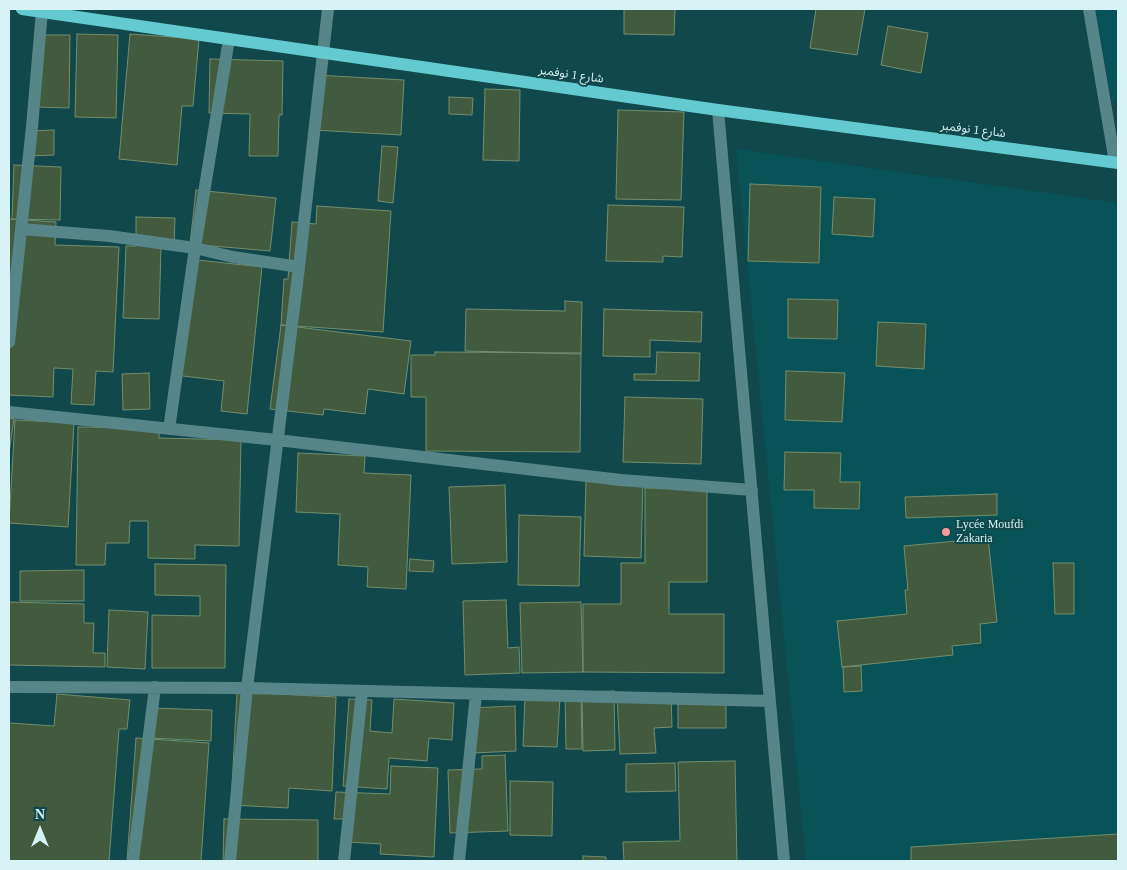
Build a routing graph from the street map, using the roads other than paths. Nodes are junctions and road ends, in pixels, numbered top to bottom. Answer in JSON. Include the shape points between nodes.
{"nodes":[{"id":1,"x":22,"y":9,"type":"edge"},
{"id":2,"x":328,"y":9,"type":"edge"},
{"id":3,"x":1089,"y":9,"type":"edge"},
{"id":4,"x":42,"y":11,"type":"junction"},
{"id":5,"x":229,"y":39,"type":"junction"},
{"id":6,"x":323,"y":54,"type":"junction"},
{"id":7,"x":718,"y":110,"type":"junction"},
{"id":8,"x":1117,"y":162,"type":"edge"},
{"id":9,"x":21,"y":229,"type":"junction"},
{"id":10,"x":195,"y":248,"type":"junction"},
{"id":11,"x":299,"y":268,"type":"junction"},
{"id":12,"x":9,"y":342,"type":"edge"},
{"id":13,"x":9,"y":412,"type":"edge"},
{"id":14,"x":169,"y":429,"type":"junction"},
{"id":15,"x":277,"y":440,"type":"junction"},
{"id":16,"x":752,"y":490,"type":"junction"},
{"id":17,"x":9,"y":687,"type":"edge"},
{"id":18,"x":155,"y":687,"type":"junction"},
{"id":19,"x":247,"y":688,"type":"junction"},
{"id":20,"x":362,"y":691,"type":"junction"},
{"id":21,"x":476,"y":694,"type":"junction"},
{"id":22,"x":770,"y":701,"type":"junction"},
{"id":23,"x":133,"y":861,"type":"edge"},
{"id":24,"x":230,"y":861,"type":"edge"},
{"id":25,"x":344,"y":861,"type":"edge"},
{"id":26,"x":459,"y":861,"type":"edge"},
{"id":27,"x":784,"y":861,"type":"edge"}],
"edges":[{"from":1,"to":4,"type":"main road","name":"شارع 1 نوفمبر"},
{"from":2,"to":6,"type":"street"},
{"from":3,"to":8,"type":"street"},
{"from":4,"to":5,"type":"main road","name":"شارع 1 نوفمبر"},
{"from":4,"to":9,"type":"street"},
{"from":5,"to":6,"type":"main road","name":"شارع 1 نوفمبر"},
{"from":5,"to":10,"type":"street"},
{"from":6,"to":7,"type":"main road","name":"شارع 1 نوفمبر"},
{"from":6,"to":11,"type":"street"},
{"from":7,"to":8,"type":"main road","name":"شارع 1 نوفمبر"},
{"from":7,"to":16,"type":"street"},
{"from":9,"to":10,"type":"street","via":[[109,236]]},
{"from":9,"to":12,"type":"street"},
{"from":10,"to":11,"type":"street"},
{"from":10,"to":14,"type":"street"},
{"from":11,"to":15,"type":"street"},
{"from":13,"to":14,"type":"street"},
{"from":14,"to":15,"type":"street"},
{"from":15,"to":16,"type":"street","via":[[621,480]]},
{"from":15,"to":19,"type":"street"},
{"from":16,"to":22,"type":"street"},
{"from":17,"to":18,"type":"street"},
{"from":18,"to":19,"type":"street"},
{"from":18,"to":23,"type":"street"},
{"from":19,"to":20,"type":"street"},
{"from":19,"to":24,"type":"street"},
{"from":20,"to":21,"type":"street"},
{"from":20,"to":25,"type":"street"},
{"from":21,"to":22,"type":"street"},
{"from":21,"to":26,"type":"street"},
{"from":22,"to":27,"type":"street"}]}
